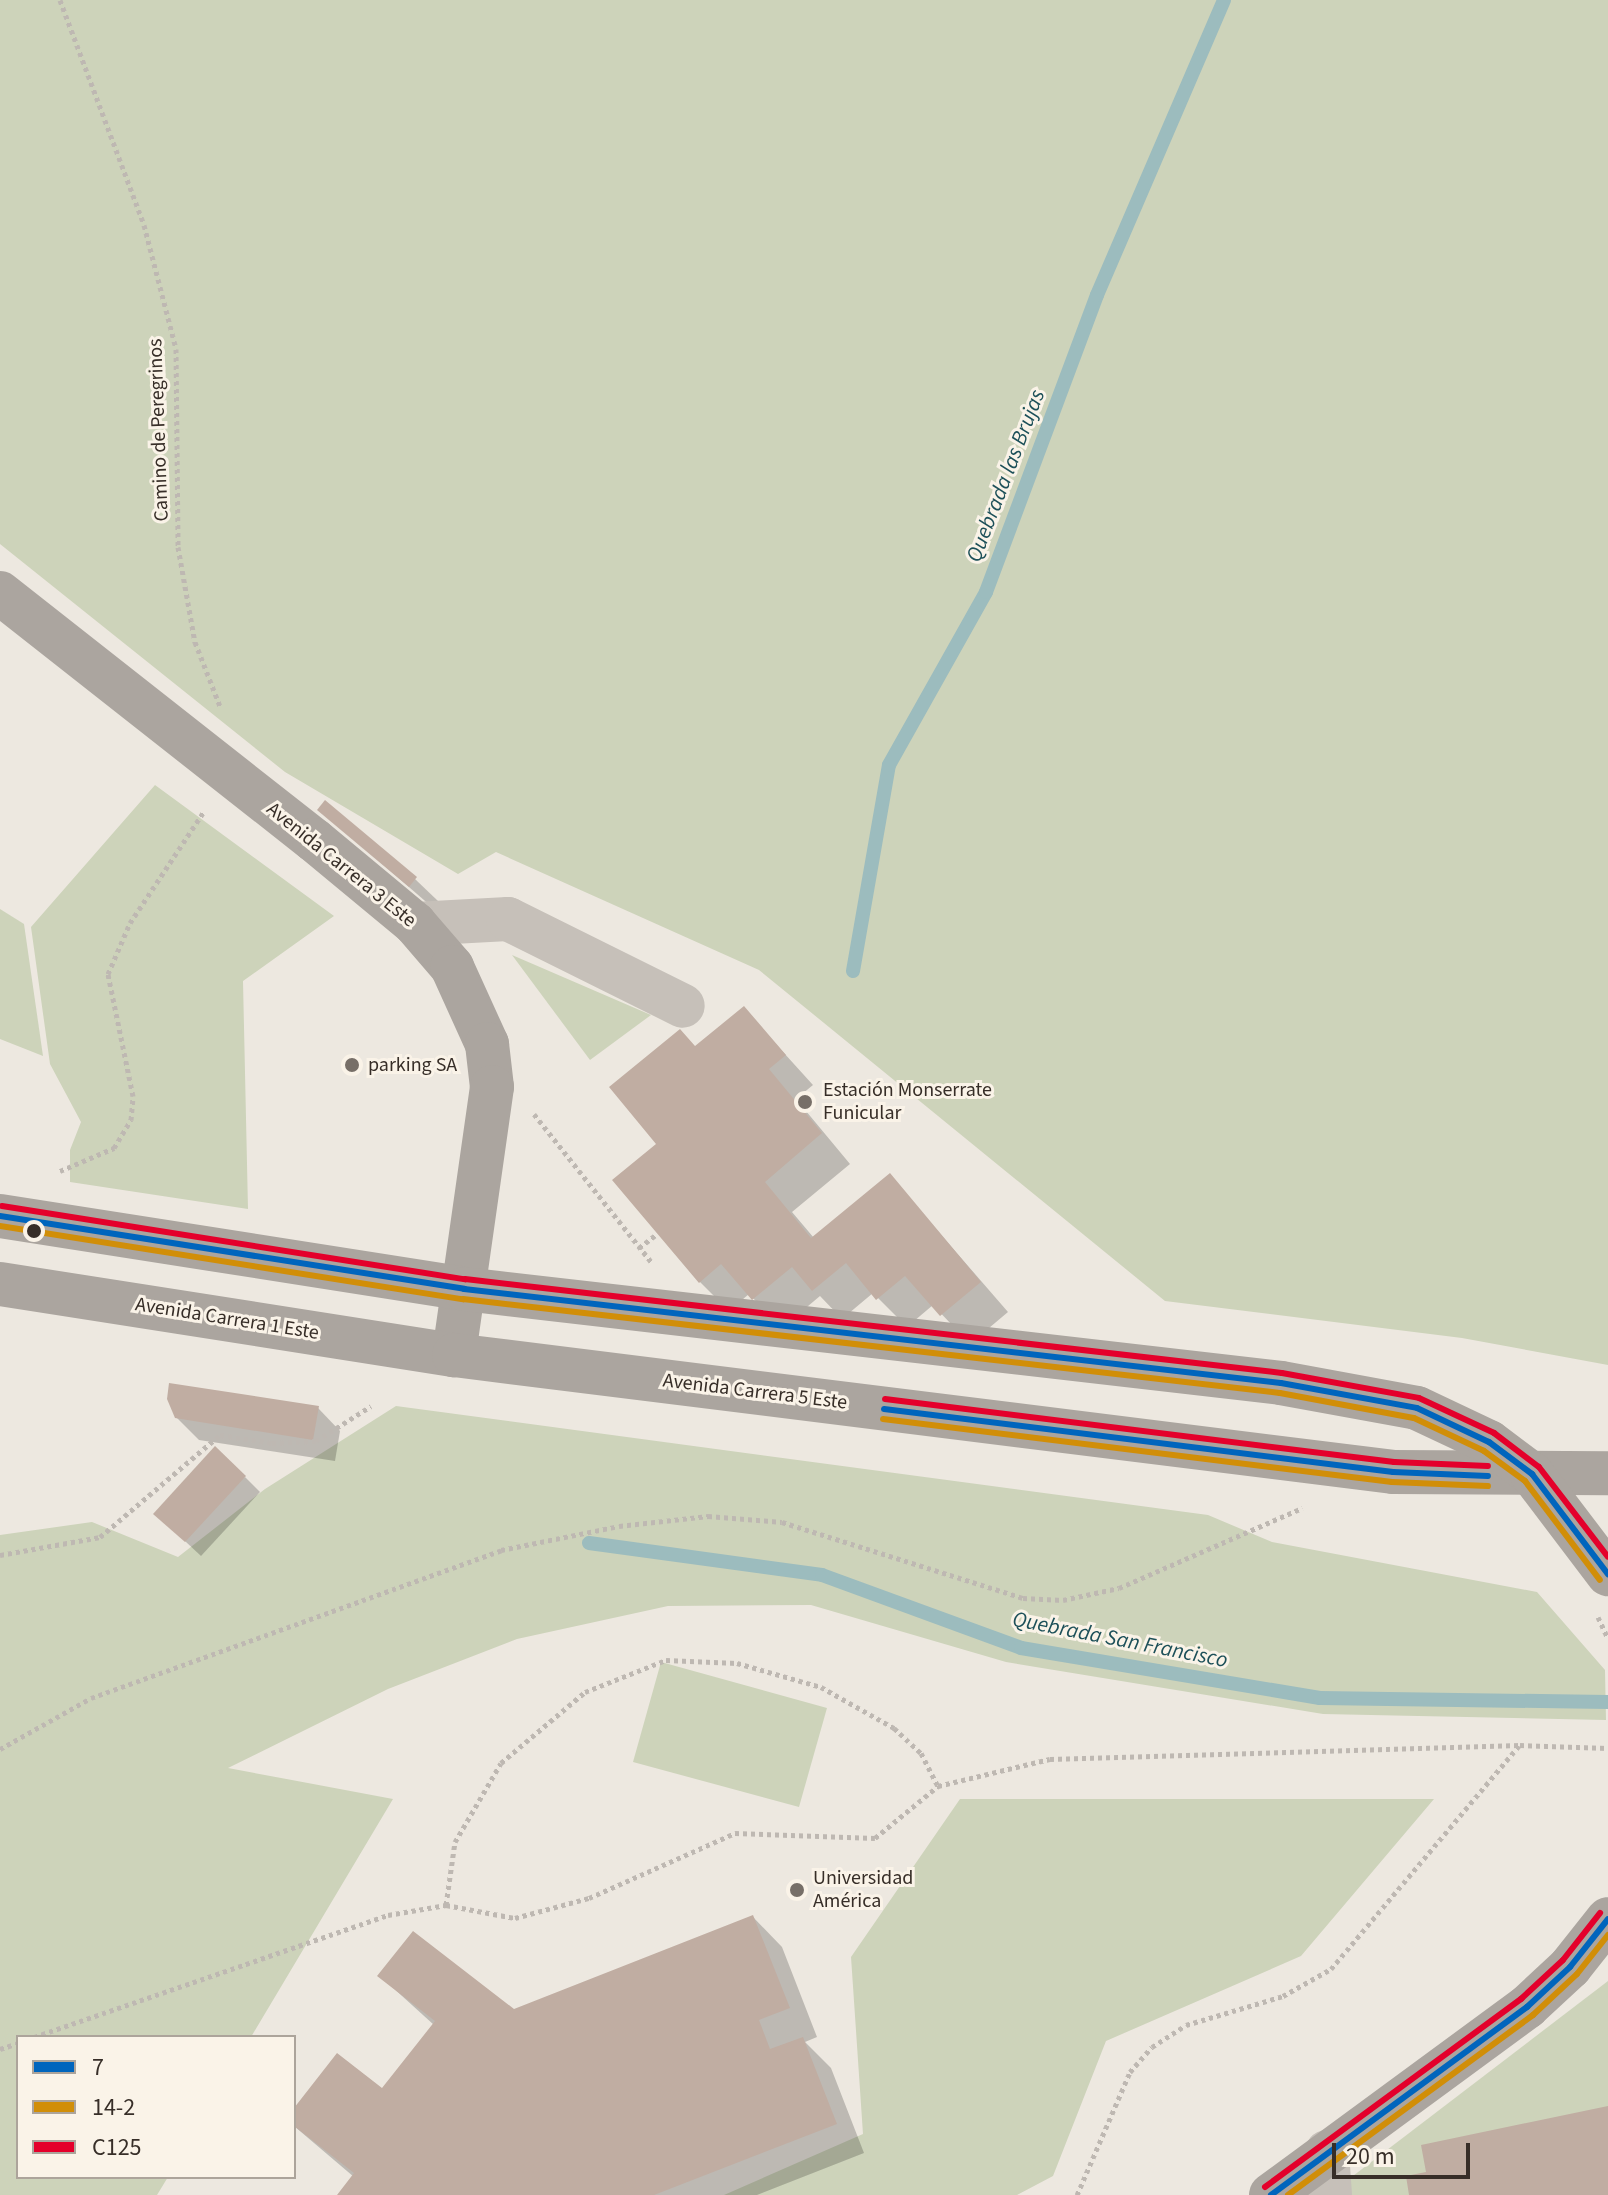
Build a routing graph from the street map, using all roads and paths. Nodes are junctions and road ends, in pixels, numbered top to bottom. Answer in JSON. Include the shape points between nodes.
{"nodes":[{"id":1,"x":60,"y":0,"type":"edge"},
{"id":2,"x":0,"y":593,"type":"edge"},
{"id":3,"x":230,"y":775,"type":"junction"},
{"id":4,"x":415,"y":924,"type":"junction"},
{"id":5,"x":683,"y":1006,"type":"dead end"},
{"id":6,"x":529,"y":1107,"type":"dead end"},
{"id":7,"x":60,"y":1171,"type":"dead end"},
{"id":8,"x":0,"y":1216,"type":"edge"},
{"id":9,"x":657,"y":1234,"type":"dead end"},
{"id":10,"x":639,"y":1248,"type":"junction"},
{"id":11,"x":657,"y":1269,"type":"dead end"},
{"id":12,"x":0,"y":1284,"type":"edge"},
{"id":13,"x":464,"y":1289,"type":"junction"},
{"id":14,"x":454,"y":1355,"type":"junction"},
{"id":15,"x":371,"y":1406,"type":"dead end"},
{"id":16,"x":1608,"y":1473,"type":"edge"},
{"id":17,"x":1306,"y":1506,"type":"dead end"},
{"id":18,"x":0,"y":1555,"type":"edge"},
{"id":19,"x":1608,"y":1574,"type":"edge"},
{"id":20,"x":1520,"y":1745,"type":"junction"},
{"id":21,"x":1608,"y":1748,"type":"edge"},
{"id":22,"x":0,"y":1749,"type":"edge"},
{"id":23,"x":938,"y":1786,"type":"junction"},
{"id":24,"x":446,"y":1905,"type":"junction"},
{"id":25,"x":1608,"y":1919,"type":"edge"},
{"id":26,"x":40,"y":2035,"type":"edge"},
{"id":27,"x":1327,"y":2152,"type":"junction"},
{"id":28,"x":1077,"y":2195,"type":"edge"},
{"id":29,"x":1271,"y":2195,"type":"edge"},
{"id":30,"x":1330,"y":2195,"type":"edge"}],
"edges":[{"from":1,"to":3,"type":"path","name":"Camino de Peregrinos","via":[[144,225],[176,349],[178,547],[195,642],[221,710]]},
{"from":2,"to":3,"type":"main road","name":"Avenida Carrera 3 Este"},
{"from":3,"to":4,"type":"main road","name":"Avenida Carrera 3 Este"},
{"from":3,"to":7,"type":"path","via":[[130,923],[108,974],[133,1096],[131,1120],[114,1148]]},
{"from":4,"to":5,"type":"lane","via":[[508,919]]},
{"from":4,"to":13,"type":"main road","name":"Avenida Carrera 3 Este","via":[[452,967],[487,1044],[492,1087],[487,1143]]},
{"from":6,"to":10,"type":"path"},
{"from":8,"to":13,"type":"main road"},
{"from":9,"to":10,"type":"path"},
{"from":10,"to":11,"type":"path"},
{"from":12,"to":14,"type":"main road","name":"Avenida Carrera 1 Este"},
{"from":13,"to":14,"type":"main road","name":"Avenida Carrera 3 Este"},
{"from":13,"to":19,"type":"main road","bridge":true,"via":[[1281,1383],[1417,1408],[1489,1442],[1532,1474]]},
{"from":14,"to":16,"type":"main road","name":"Avenida Carrera 5 Este","via":[[1393,1472]]},
{"from":15,"to":18,"type":"path","via":[[316,1441],[272,1443],[220,1435],[100,1537]]},
{"from":17,"to":22,"type":"path","via":[[1119,1588],[1063,1600],[1023,1598],[782,1522],[708,1516],[619,1526],[501,1550],[91,1698]]},
{"from":20,"to":21,"type":"path"},
{"from":20,"to":23,"type":"path","via":[[1050,1759]]},
{"from":20,"to":28,"type":"path","via":[[1331,1969],[1283,1996],[1186,2025],[1152,2047],[1130,2072]]},
{"from":23,"to":24,"type":"path","via":[[875,1838],[735,1833],[589,1898],[515,1918]]},
{"from":23,"to":24,"type":"path","via":[[921,1753],[894,1728],[821,1687],[737,1663],[666,1660],[585,1692],[501,1763],[455,1842]]},
{"from":24,"to":26,"type":"path","via":[[327,1934]]},
{"from":25,"to":27,"type":"main road","via":[[1570,1967],[1527,2007]]},
{"from":27,"to":29,"type":"main road"},
{"from":27,"to":30,"type":"lane"}]}
